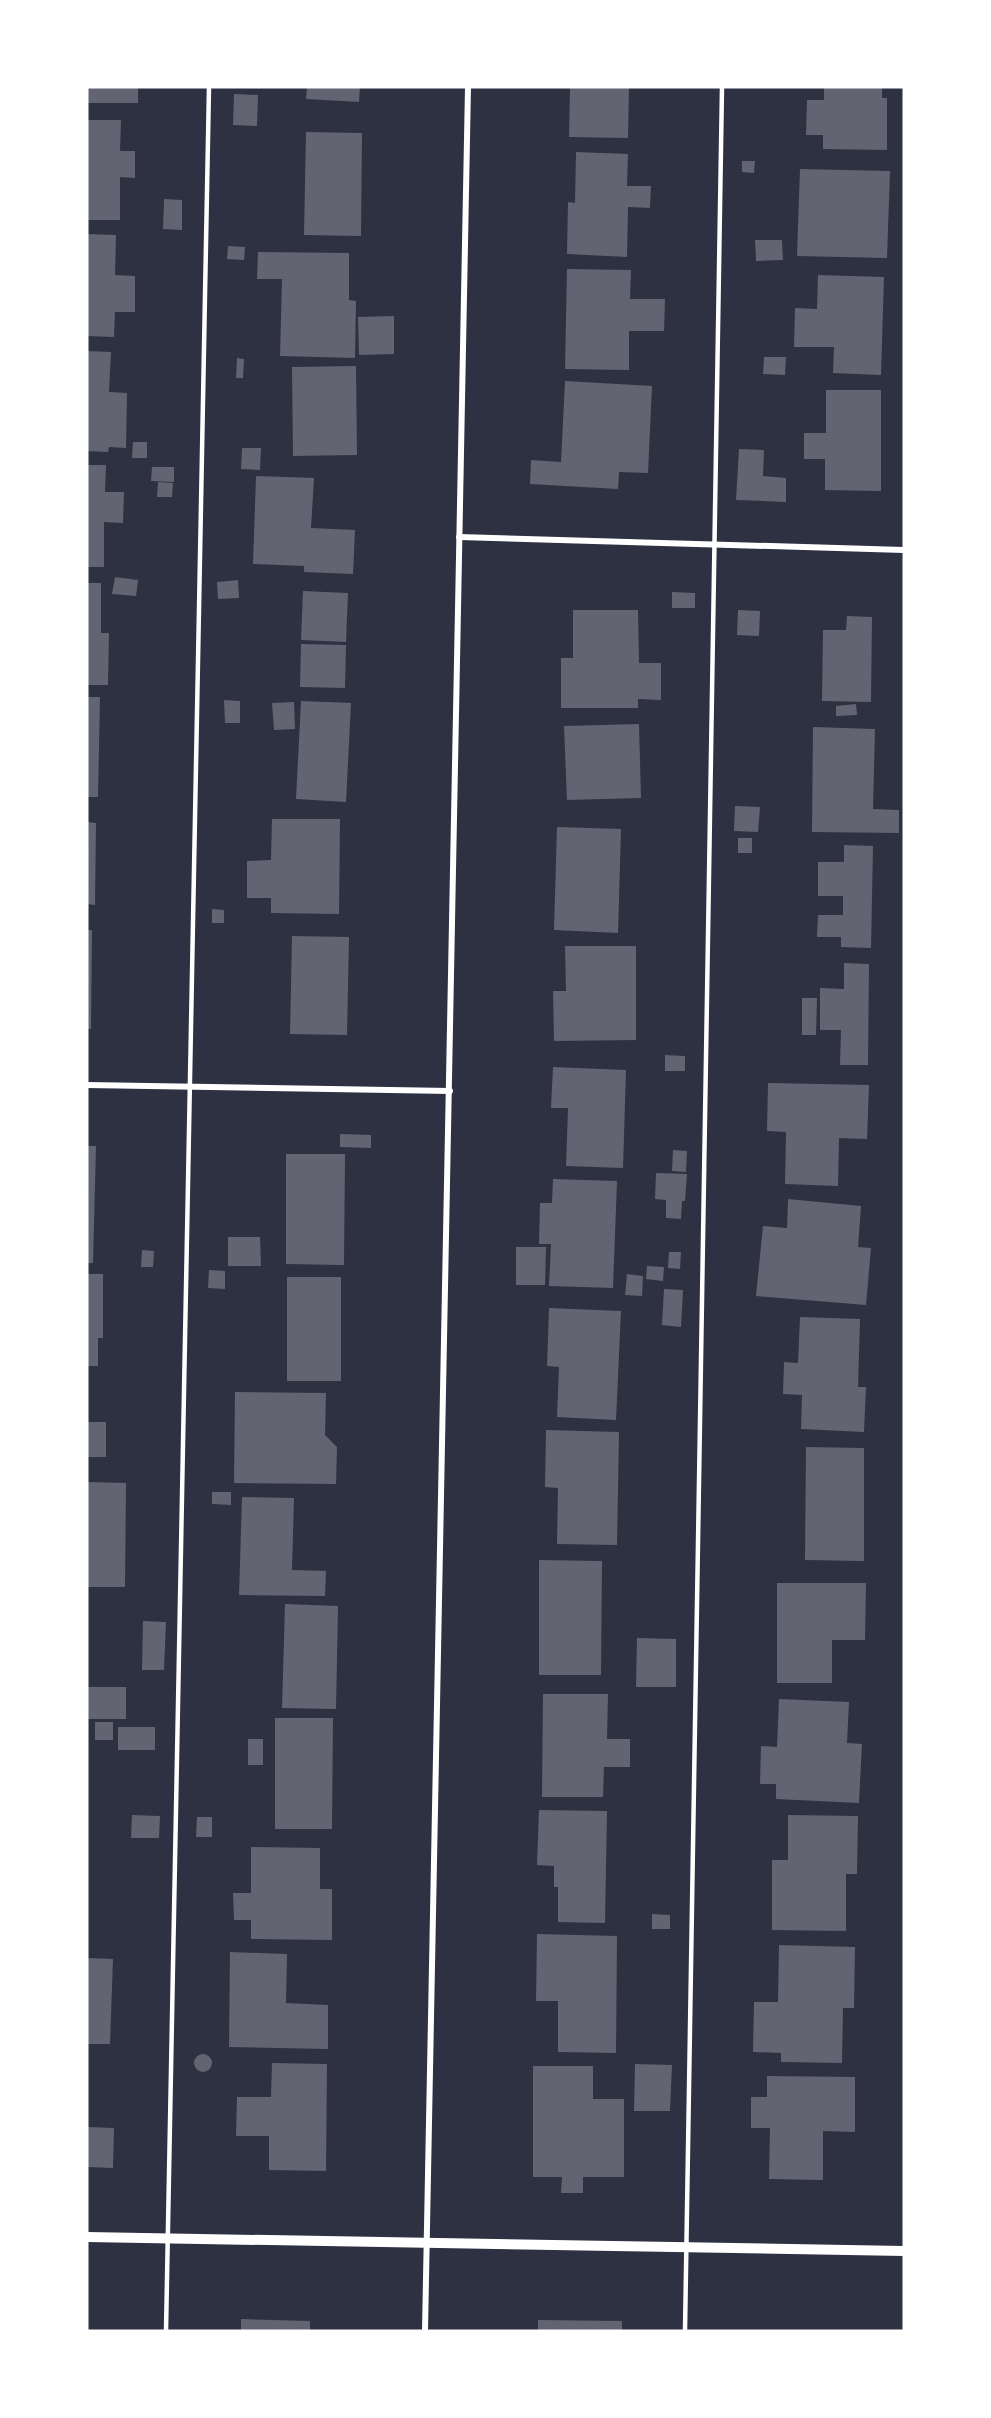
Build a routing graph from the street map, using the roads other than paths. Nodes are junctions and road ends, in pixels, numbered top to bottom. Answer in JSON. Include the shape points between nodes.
{"nodes":[{"id":1,"x":209,"y":87,"type":"edge"},
{"id":2,"x":468,"y":87,"type":"edge"},
{"id":3,"x":722,"y":87,"type":"edge"},
{"id":4,"x":459,"y":537,"type":"junction"},
{"id":5,"x":714,"y":544,"type":"junction"},
{"id":6,"x":904,"y":550,"type":"edge"},
{"id":7,"x":87,"y":1085,"type":"edge"},
{"id":8,"x":190,"y":1087,"type":"junction"},
{"id":9,"x":450,"y":1091,"type":"junction"},
{"id":10,"x":87,"y":2237,"type":"edge"},
{"id":11,"x":168,"y":2239,"type":"junction"},
{"id":12,"x":426,"y":2243,"type":"junction"},
{"id":13,"x":687,"y":2247,"type":"junction"},
{"id":14,"x":904,"y":2251,"type":"edge"},
{"id":15,"x":166,"y":2331,"type":"edge"},
{"id":16,"x":424,"y":2331,"type":"edge"},
{"id":17,"x":685,"y":2331,"type":"edge"}],
"edges":[{"from":1,"to":8,"type":"lane"},
{"from":2,"to":4,"type":"street"},
{"from":3,"to":5,"type":"lane"},
{"from":4,"to":5,"type":"street"},
{"from":4,"to":9,"type":"street"},
{"from":5,"to":6,"type":"street"},
{"from":5,"to":13,"type":"lane"},
{"from":7,"to":8,"type":"street"},
{"from":8,"to":9,"type":"street"},
{"from":8,"to":11,"type":"lane"},
{"from":9,"to":12,"type":"street"},
{"from":10,"to":11,"type":"street"},
{"from":11,"to":12,"type":"street"},
{"from":11,"to":15,"type":"lane"},
{"from":12,"to":13,"type":"street"},
{"from":12,"to":16,"type":"street"},
{"from":13,"to":14,"type":"street"},
{"from":13,"to":17,"type":"lane"}]}
